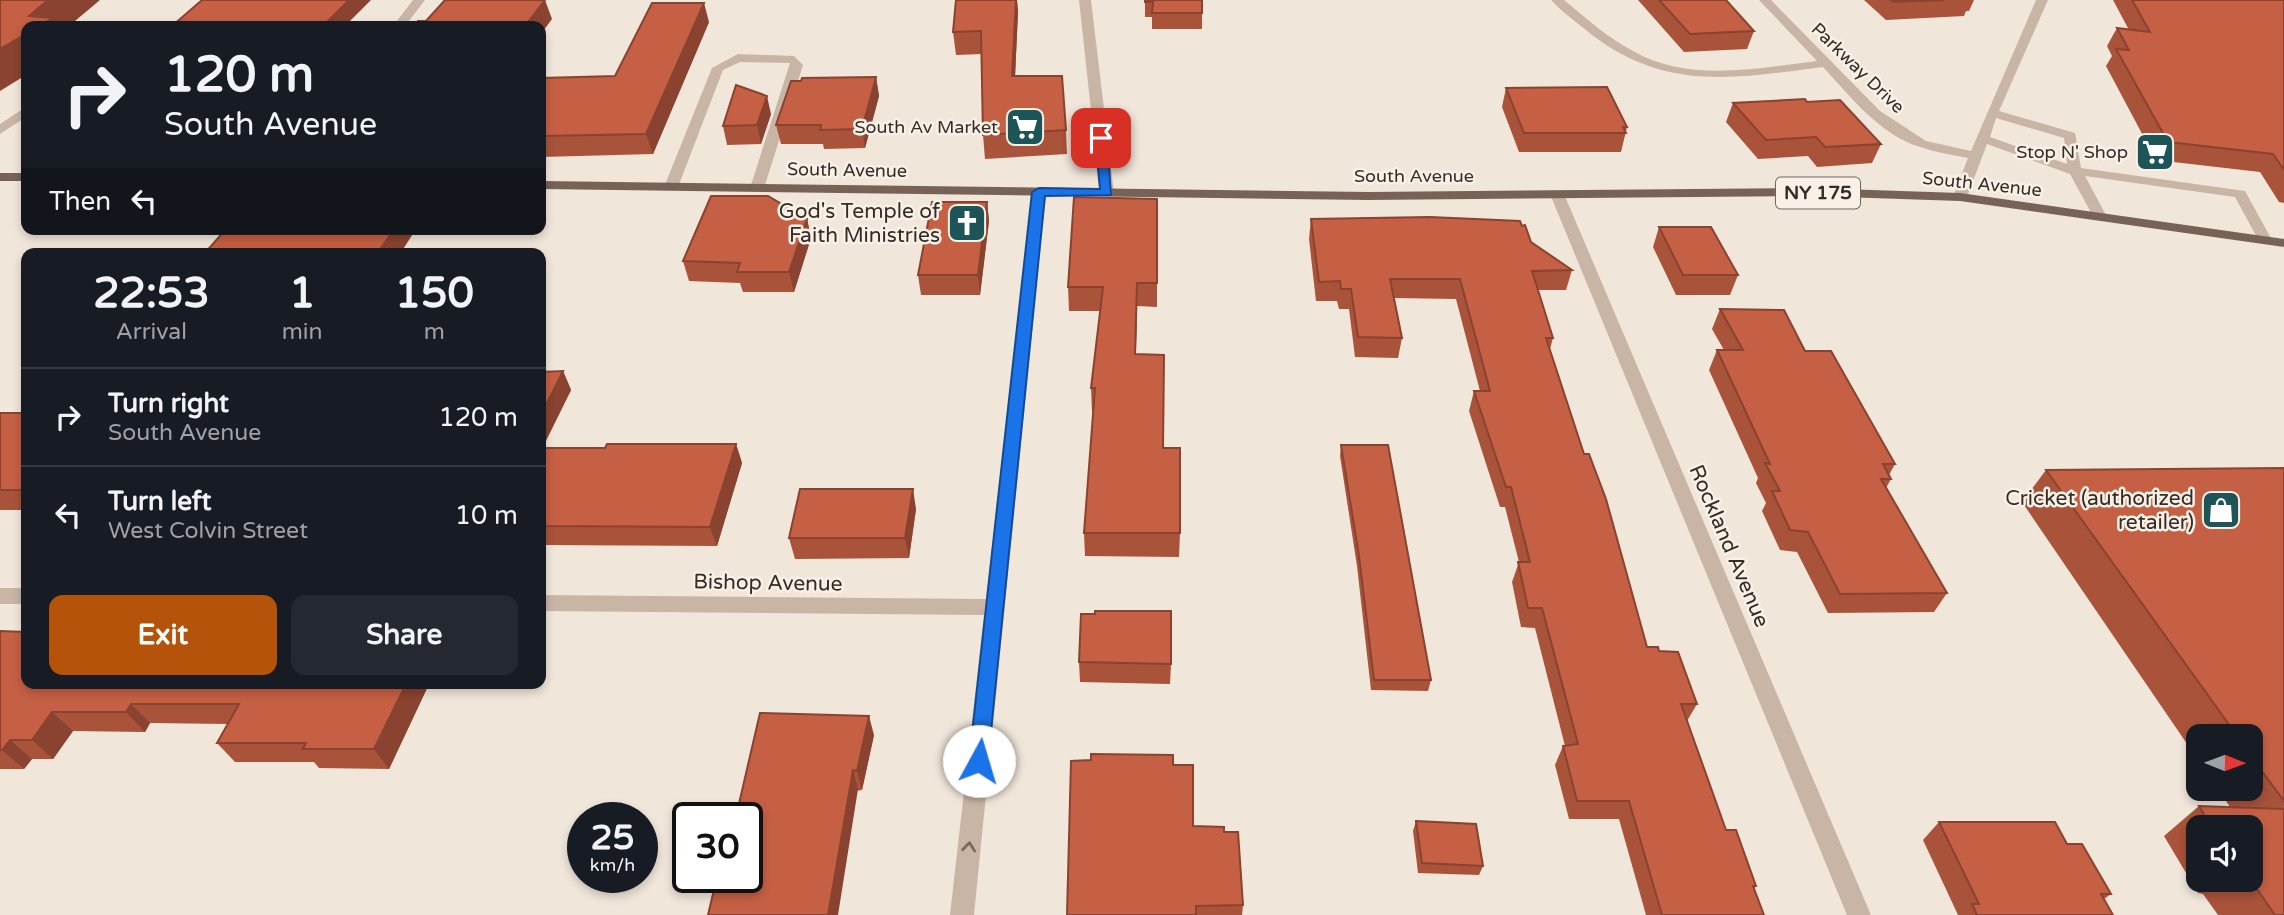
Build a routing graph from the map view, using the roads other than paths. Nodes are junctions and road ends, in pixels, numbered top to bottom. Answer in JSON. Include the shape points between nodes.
{"nodes":[{"id":1,"x":419,"y":0,"type":"edge"},
{"id":2,"x":1085,"y":0,"type":"edge"},
{"id":3,"x":1557,"y":0,"type":"edge"},
{"id":4,"x":1765,"y":0,"type":"edge"},
{"id":5,"x":2042,"y":0,"type":"edge"},
{"id":6,"x":403,"y":21,"type":"edge"},
{"id":7,"x":1826,"y":63,"type":"junction"},
{"id":8,"x":1992,"y":113,"type":"junction"},
{"id":9,"x":21,"y":115,"type":"edge"},
{"id":10,"x":0,"y":130,"type":"edge"},
{"id":11,"x":1984,"y":139,"type":"junction"},
{"id":12,"x":1976,"y":156,"type":"junction"},
{"id":13,"x":2075,"y":170,"type":"junction"},
{"id":14,"x":0,"y":177,"type":"edge"},
{"id":15,"x":21,"y":177,"type":"edge"},
{"id":16,"x":546,"y":186,"type":"edge"},
{"id":17,"x":671,"y":187,"type":"junction"},
{"id":18,"x":757,"y":188,"type":"junction"},
{"id":19,"x":1039,"y":192,"type":"junction"},
{"id":20,"x":1107,"y":193,"type":"junction"},
{"id":21,"x":1557,"y":194,"type":"junction"},
{"id":22,"x":1960,"y":197,"type":"junction"},
{"id":23,"x":2100,"y":217,"type":"junction"},
{"id":24,"x":2265,"y":240,"type":"junction"},
{"id":25,"x":2284,"y":243,"type":"edge"},
{"id":26,"x":0,"y":596,"type":"edge"},
{"id":27,"x":21,"y":596,"type":"edge"},
{"id":28,"x":546,"y":603,"type":"edge"},
{"id":29,"x":995,"y":607,"type":"junction"},
{"id":30,"x":962,"y":915,"type":"edge"},
{"id":31,"x":1859,"y":915,"type":"edge"}],
"edges":[{"from":1,"to":6,"type":"street"},
{"from":2,"to":20,"type":"street"},
{"from":3,"to":7,"type":"street","via":[[1631,55],[1663,69],[1716,75]]},
{"from":4,"to":7,"type":"street","name":"Parkway Drive"},
{"from":5,"to":8,"type":"street"},
{"from":7,"to":12,"type":"street","name":"Parkway Drive","via":[[1875,114],[1904,135],[1922,144]]},
{"from":8,"to":11,"type":"street"},
{"from":8,"to":13,"type":"street","via":[[2070,136]]},
{"from":9,"to":10,"type":"street"},
{"from":11,"to":12,"type":"street"},
{"from":11,"to":13,"type":"street"},
{"from":12,"to":22,"type":"street"},
{"from":13,"to":23,"type":"street"},
{"from":13,"to":24,"type":"street","via":[[2240,194]]},
{"from":14,"to":15,"type":"main road"},
{"from":16,"to":17,"type":"main road","name":"South Avenue","number":"NY 175"},
{"from":17,"to":18,"type":"main road","name":"South Avenue","number":"NY 175"},
{"from":17,"to":18,"type":"street","via":[[718,68],[738,58],[784,57],[797,65]]},
{"from":18,"to":19,"type":"main road","name":"South Avenue","number":"NY 175"},
{"from":19,"to":20,"type":"main road","name":"South Avenue","number":"NY 175"},
{"from":19,"to":29,"type":"street"},
{"from":20,"to":21,"type":"main road","name":"South Avenue","number":"NY 175"},
{"from":21,"to":22,"type":"main road","name":"South Avenue","number":"NY 175","via":[[1813,192]]},
{"from":21,"to":31,"type":"street","name":"Rockland Avenue"},
{"from":22,"to":23,"type":"main road","name":"South Avenue","number":"NY 175"},
{"from":23,"to":24,"type":"main road","name":"South Avenue","number":"NY 175"},
{"from":24,"to":25,"type":"main road","name":"South Avenue","number":"NY 175"},
{"from":26,"to":27,"type":"street"},
{"from":28,"to":29,"type":"street","name":"Bishop Avenue"},
{"from":30,"to":29,"type":"street","one_way":true}]}
